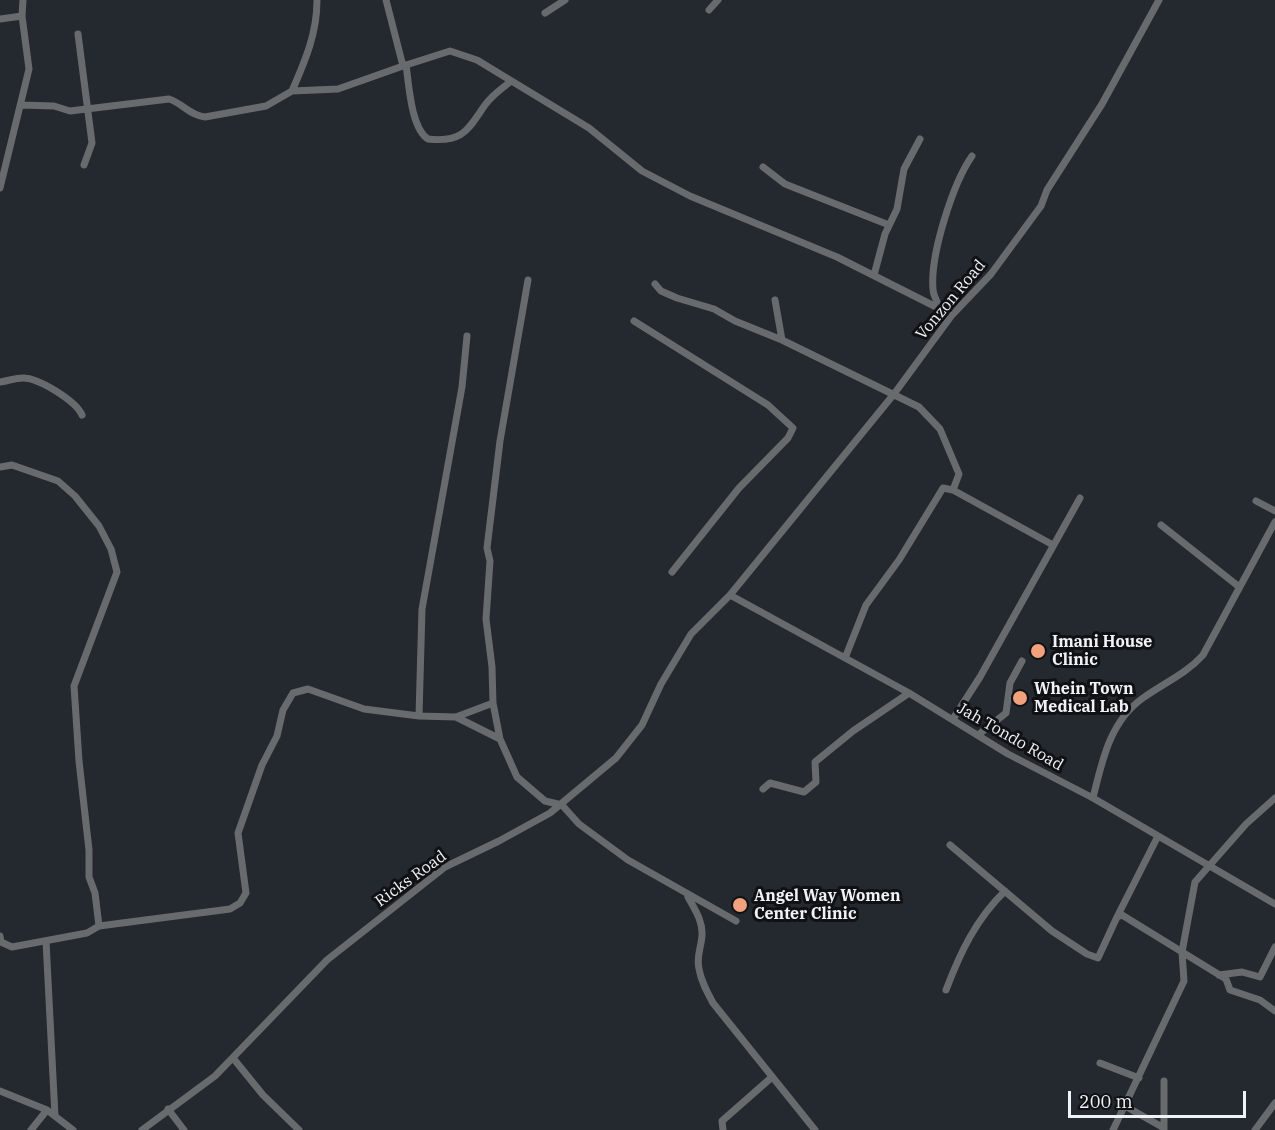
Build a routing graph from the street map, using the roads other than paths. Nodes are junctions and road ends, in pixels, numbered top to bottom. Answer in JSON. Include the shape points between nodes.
{"nodes":[{"id":1,"x":23,"y":0,"type":"edge"},
{"id":2,"x":317,"y":0,"type":"edge"},
{"id":3,"x":386,"y":0,"type":"edge"},
{"id":4,"x":565,"y":0,"type":"edge"},
{"id":5,"x":718,"y":0,"type":"edge"},
{"id":6,"x":1159,"y":0,"type":"edge"},
{"id":7,"x":709,"y":10,"type":"dead end"},
{"id":8,"x":545,"y":13,"type":"dead end"},
{"id":9,"x":22,"y":16,"type":"junction"},
{"id":10,"x":0,"y":19,"type":"edge"},
{"id":11,"x":78,"y":34,"type":"dead end"},
{"id":12,"x":405,"y":66,"type":"junction"},
{"id":13,"x":510,"y":82,"type":"junction"},
{"id":14,"x":292,"y":91,"type":"junction"},
{"id":15,"x":21,"y":105,"type":"junction"},
{"id":16,"x":86,"y":108,"type":"junction"},
{"id":17,"x":920,"y":140,"type":"dead end"},
{"id":18,"x":972,"y":156,"type":"dead end"},
{"id":19,"x":84,"y":165,"type":"dead end"},
{"id":20,"x":764,"y":167,"type":"dead end"},
{"id":21,"x":0,"y":188,"type":"edge"},
{"id":22,"x":888,"y":225,"type":"junction"},
{"id":23,"x":874,"y":275,"type":"junction"},
{"id":24,"x":528,"y":280,"type":"dead end"},
{"id":25,"x":655,"y":284,"type":"dead end"},
{"id":26,"x":775,"y":300,"type":"dead end"},
{"id":27,"x":939,"y":306,"type":"junction"},
{"id":28,"x":952,"y":315,"type":"junction"},
{"id":29,"x":633,"y":321,"type":"dead end"},
{"id":30,"x":467,"y":336,"type":"dead end"},
{"id":31,"x":782,"y":340,"type":"junction"},
{"id":32,"x":0,"y":382,"type":"edge"},
{"id":33,"x":894,"y":394,"type":"junction"},
{"id":34,"x":82,"y":415,"type":"dead end"},
{"id":35,"x":0,"y":467,"type":"edge"},
{"id":36,"x":953,"y":490,"type":"junction"},
{"id":37,"x":1080,"y":498,"type":"dead end"},
{"id":38,"x":1256,"y":501,"type":"dead end"},
{"id":39,"x":1275,"y":511,"type":"edge"},
{"id":40,"x":1275,"y":522,"type":"edge"},
{"id":41,"x":1161,"y":525,"type":"dead end"},
{"id":42,"x":1053,"y":545,"type":"junction"},
{"id":43,"x":672,"y":572,"type":"dead end"},
{"id":44,"x":1238,"y":586,"type":"junction"},
{"id":45,"x":730,"y":595,"type":"junction"},
{"id":46,"x":845,"y":658,"type":"junction"},
{"id":47,"x":1022,"y":661,"type":"dead end"},
{"id":48,"x":909,"y":693,"type":"junction"},
{"id":49,"x":493,"y":703,"type":"junction"},
{"id":50,"x":419,"y":716,"type":"junction"},
{"id":51,"x":456,"y":717,"type":"junction"},
{"id":52,"x":953,"y":719,"type":"junction"},
{"id":53,"x":978,"y":735,"type":"junction"},
{"id":54,"x":500,"y":739,"type":"junction"},
{"id":55,"x":763,"y":789,"type":"dead end"},
{"id":56,"x":1093,"y":798,"type":"junction"},
{"id":57,"x":1274,"y":801,"type":"edge"},
{"id":58,"x":562,"y":805,"type":"junction"},
{"id":59,"x":1157,"y":838,"type":"junction"},
{"id":60,"x":950,"y":845,"type":"dead end"},
{"id":61,"x":1207,"y":866,"type":"junction"},
{"id":62,"x":1005,"y":891,"type":"junction"},
{"id":63,"x":687,"y":896,"type":"junction"},
{"id":64,"x":1275,"y":904,"type":"edge"},
{"id":65,"x":1117,"y":917,"type":"junction"},
{"id":66,"x":736,"y":921,"type":"dead end"},
{"id":67,"x":99,"y":926,"type":"junction"},
{"id":68,"x":0,"y":936,"type":"edge"},
{"id":69,"x":46,"y":941,"type":"junction"},
{"id":70,"x":1275,"y":947,"type":"edge"},
{"id":71,"x":1182,"y":952,"type":"junction"},
{"id":72,"x":1219,"y":975,"type":"junction"},
{"id":73,"x":946,"y":990,"type":"dead end"},
{"id":74,"x":1275,"y":1011,"type":"edge"},
{"id":75,"x":233,"y":1058,"type":"junction"},
{"id":76,"x":1100,"y":1063,"type":"dead end"},
{"id":77,"x":772,"y":1077,"type":"junction"},
{"id":78,"x":1139,"y":1078,"type":"junction"},
{"id":79,"x":1164,"y":1081,"type":"dead end"},
{"id":80,"x":0,"y":1091,"type":"edge"},
{"id":81,"x":1275,"y":1103,"type":"edge"},
{"id":82,"x":1125,"y":1106,"type":"junction"},
{"id":83,"x":168,"y":1109,"type":"junction"},
{"id":84,"x":47,"y":1110,"type":"junction"},
{"id":85,"x":55,"y":1116,"type":"junction"},
{"id":86,"x":1164,"y":1129,"type":"edge"},
{"id":87,"x":31,"y":1130,"type":"edge"},
{"id":88,"x":73,"y":1130,"type":"edge"},
{"id":89,"x":142,"y":1130,"type":"edge"},
{"id":90,"x":184,"y":1130,"type":"edge"},
{"id":91,"x":298,"y":1130,"type":"edge"},
{"id":92,"x":723,"y":1130,"type":"edge"},
{"id":93,"x":815,"y":1130,"type":"edge"},
{"id":94,"x":1113,"y":1130,"type":"edge"},
{"id":95,"x":1255,"y":1130,"type":"edge"}],
"edges":[{"from":1,"to":9,"type":"street"},
{"from":2,"to":14,"type":"street","via":[[317,22]]},
{"from":3,"to":12,"type":"street"},
{"from":4,"to":8,"type":"street"},
{"from":5,"to":7,"type":"street"},
{"from":6,"to":28,"type":"street","name":"Vonzon Road","via":[[1041,206],[991,274]]},
{"from":9,"to":10,"type":"street"},
{"from":9,"to":15,"type":"street","via":[[29,69]]},
{"from":11,"to":16,"type":"street"},
{"from":12,"to":13,"type":"street","via":[[450,51],[477,60]]},
{"from":12,"to":13,"type":"street","via":[[420,131],[428,139],[467,132],[486,104]]},
{"from":12,"to":14,"type":"street","via":[[338,89]]},
{"from":13,"to":23,"type":"street","via":[[589,128],[642,171],[690,196]]},
{"from":14,"to":16,"type":"street","via":[[266,106],[205,117],[169,99]]},
{"from":15,"to":16,"type":"street","via":[[54,106],[70,111]]},
{"from":15,"to":21,"type":"street"},
{"from":16,"to":19,"type":"street","via":[[92,143]]},
{"from":17,"to":22,"type":"street","via":[[904,169],[897,209]]},
{"from":18,"to":27,"type":"street","via":[[958,177],[939,236],[933,290]]},
{"from":20,"to":22,"type":"street","via":[[785,184]]},
{"from":22,"to":23,"type":"street"},
{"from":23,"to":27,"type":"street"},
{"from":24,"to":49,"type":"street","via":[[488,531],[486,619]]},
{"from":25,"to":31,"type":"street","via":[[661,291],[714,309]]},
{"from":26,"to":31,"type":"street"},
{"from":27,"to":28,"type":"street"},
{"from":28,"to":33,"type":"street","name":"Vonzon Road"},
{"from":29,"to":43,"type":"street","via":[[768,405],[793,428]]},
{"from":30,"to":50,"type":"street","via":[[462,387],[422,609]]},
{"from":31,"to":33,"type":"street"},
{"from":32,"to":34,"type":"street","via":[[33,380],[76,406]]},
{"from":33,"to":36,"type":"street","via":[[919,407],[940,429],[959,474]]},
{"from":33,"to":45,"type":"street","name":"Vonzon Road"},
{"from":35,"to":67,"type":"street","via":[[12,465],[58,481],[75,496],[99,526],[117,572],[75,686],[89,877]]},
{"from":36,"to":42,"type":"street"},
{"from":36,"to":46,"type":"street","via":[[943,488],[934,499],[866,604]]},
{"from":37,"to":42,"type":"street"},
{"from":38,"to":39,"type":"street"},
{"from":40,"to":44,"type":"street"},
{"from":41,"to":44,"type":"street"},
{"from":42,"to":52,"type":"street"},
{"from":44,"to":56,"type":"street","via":[[1203,655],[1193,666],[1142,698],[1118,721]]},
{"from":45,"to":46,"type":"street","name":"Jah Tondo Road"},
{"from":45,"to":58,"type":"street","name":"Ricks Road","via":[[692,634],[661,684],[642,725],[616,758]]},
{"from":46,"to":48,"type":"street","name":"Jah Tondo Road"},
{"from":47,"to":53,"type":"street","via":[[1010,683],[1006,713]]},
{"from":48,"to":52,"type":"street","name":"Jah Tondo Road"},
{"from":48,"to":55,"type":"street","via":[[815,762],[816,782],[804,792],[770,783]]},
{"from":49,"to":51,"type":"street"},
{"from":49,"to":54,"type":"street"},
{"from":50,"to":51,"type":"street"},
{"from":50,"to":67,"type":"street","via":[[364,709],[308,689],[293,693],[283,710],[277,736],[262,765],[238,833],[246,893],[240,903],[230,909]]},
{"from":51,"to":54,"type":"street"},
{"from":52,"to":53,"type":"street","name":"Jah Tondo Road"},
{"from":53,"to":56,"type":"street","name":"Jah Tondo Road"},
{"from":54,"to":58,"type":"street","via":[[517,777],[545,801]]},
{"from":56,"to":59,"type":"street","name":"Jah Tondo Road"},
{"from":57,"to":61,"type":"street"},
{"from":58,"to":63,"type":"street","via":[[591,834]]},
{"from":58,"to":75,"type":"street","name":"Ricks Road","via":[[446,867],[327,960]]},
{"from":59,"to":61,"type":"street","name":"Jah Tondo Road"},
{"from":59,"to":65,"type":"street"},
{"from":60,"to":62,"type":"street"},
{"from":61,"to":64,"type":"street","name":"Jah Tondo Road"},
{"from":61,"to":71,"type":"street","via":[[1195,882]]},
{"from":62,"to":65,"type":"street","via":[[1052,931],[1098,958]]},
{"from":62,"to":73,"type":"street","via":[[991,905],[962,950]]},
{"from":63,"to":66,"type":"street"},
{"from":63,"to":77,"type":"street","via":[[701,920],[698,967],[702,982],[713,1004]]},
{"from":65,"to":71,"type":"street","via":[[1122,915]]},
{"from":67,"to":69,"type":"street","via":[[87,933]]},
{"from":68,"to":69,"type":"street","via":[[1,942],[12,947]]},
{"from":69,"to":85,"type":"street"},
{"from":70,"to":72,"type":"street","via":[[1260,977],[1242,972]]},
{"from":71,"to":72,"type":"street"},
{"from":71,"to":78,"type":"street","via":[[1184,981]]},
{"from":72,"to":74,"type":"street","via":[[1226,979],[1230,990],[1260,1000]]},
{"from":75,"to":83,"type":"street","name":"Ricks Road","via":[[215,1076]]},
{"from":75,"to":91,"type":"street"},
{"from":76,"to":78,"type":"street"},
{"from":77,"to":92,"type":"street","via":[[722,1120]]},
{"from":77,"to":93,"type":"street"},
{"from":78,"to":82,"type":"street"},
{"from":79,"to":86,"type":"street"},
{"from":80,"to":84,"type":"street"},
{"from":81,"to":95,"type":"street"},
{"from":82,"to":86,"type":"street"},
{"from":82,"to":94,"type":"street"},
{"from":83,"to":89,"type":"street","name":"Ricks Road"},
{"from":83,"to":90,"type":"street"},
{"from":84,"to":85,"type":"street"},
{"from":84,"to":87,"type":"street"},
{"from":85,"to":88,"type":"street"}]}
